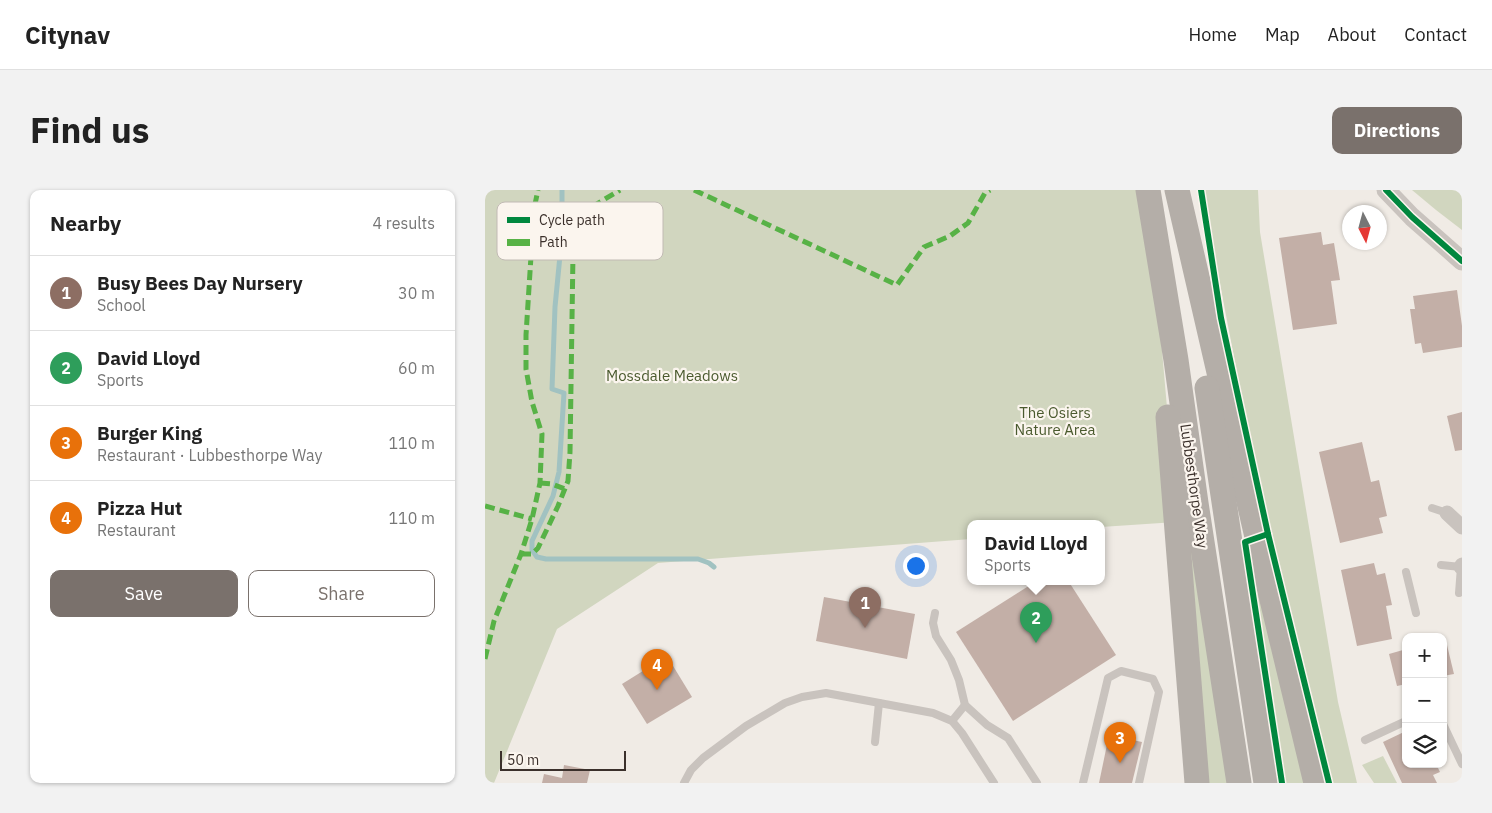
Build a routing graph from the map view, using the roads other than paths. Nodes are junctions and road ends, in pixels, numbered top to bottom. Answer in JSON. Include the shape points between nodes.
{"nodes":[{"id":1,"x":1177,"y":190,"type":"edge"},
{"id":2,"x":1386,"y":190,"type":"edge"},
{"id":3,"x":1149,"y":193,"type":"edge"},
{"id":4,"x":1462,"y":261,"type":"edge"},
{"id":5,"x":1439,"y":510,"type":"dead end"},
{"id":6,"x":1462,"y":527,"type":"edge"},
{"id":7,"x":1441,"y":565,"type":"dead end"},
{"id":8,"x":1462,"y":566,"type":"edge"},
{"id":9,"x":1406,"y":572,"type":"dead end"},
{"id":10,"x":1459,"y":593,"type":"dead end"},
{"id":11,"x":935,"y":612,"type":"dead end"},
{"id":12,"x":1416,"y":613,"type":"dead end"},
{"id":13,"x":879,"y":703,"type":"junction"},
{"id":14,"x":965,"y":705,"type":"junction"},
{"id":15,"x":952,"y":721,"type":"junction"},
{"id":16,"x":1402,"y":723,"type":"edge"},
{"id":17,"x":1447,"y":732,"type":"edge"},
{"id":18,"x":1365,"y":740,"type":"dead end"},
{"id":19,"x":875,"y":742,"type":"dead end"},
{"id":20,"x":1462,"y":764,"type":"edge"},
{"id":21,"x":684,"y":783,"type":"edge"},
{"id":22,"x":994,"y":783,"type":"edge"},
{"id":23,"x":1037,"y":783,"type":"edge"},
{"id":24,"x":1083,"y":783,"type":"edge"},
{"id":25,"x":1139,"y":783,"type":"edge"},
{"id":26,"x":1197,"y":783,"type":"edge"},
{"id":27,"x":1239,"y":783,"type":"edge"},
{"id":28,"x":1266,"y":783,"type":"edge"},
{"id":29,"x":1316,"y":783,"type":"edge"}],
"edges":[{"from":1,"to":28,"type":"highway","name":"Lubbesthorpe Way"},
{"from":1,"to":29,"type":"highway"},
{"from":2,"to":4,"type":"street"},
{"from":3,"to":26,"type":"highway"},
{"from":3,"to":27,"type":"highway","name":"Lubbesthorpe Way"},
{"from":5,"to":6,"type":"street"},
{"from":7,"to":8,"type":"lane"},
{"from":8,"to":10,"type":"lane"},
{"from":9,"to":12,"type":"lane"},
{"from":11,"to":14,"type":"lane","via":[[936,636],[951,660]]},
{"from":13,"to":15,"type":"lane","via":[[933,713]]},
{"from":13,"to":19,"type":"lane"},
{"from":13,"to":21,"type":"lane","via":[[826,693],[785,703],[746,726],[703,758]]},
{"from":14,"to":15,"type":"lane"},
{"from":14,"to":23,"type":"lane","via":[[1008,738]]},
{"from":15,"to":22,"type":"lane"},
{"from":16,"to":18,"type":"lane"},
{"from":17,"to":20,"type":"lane"},
{"from":24,"to":25,"type":"lane","via":[[1108,678],[1121,671],[1153,679],[1159,692]]}]}
